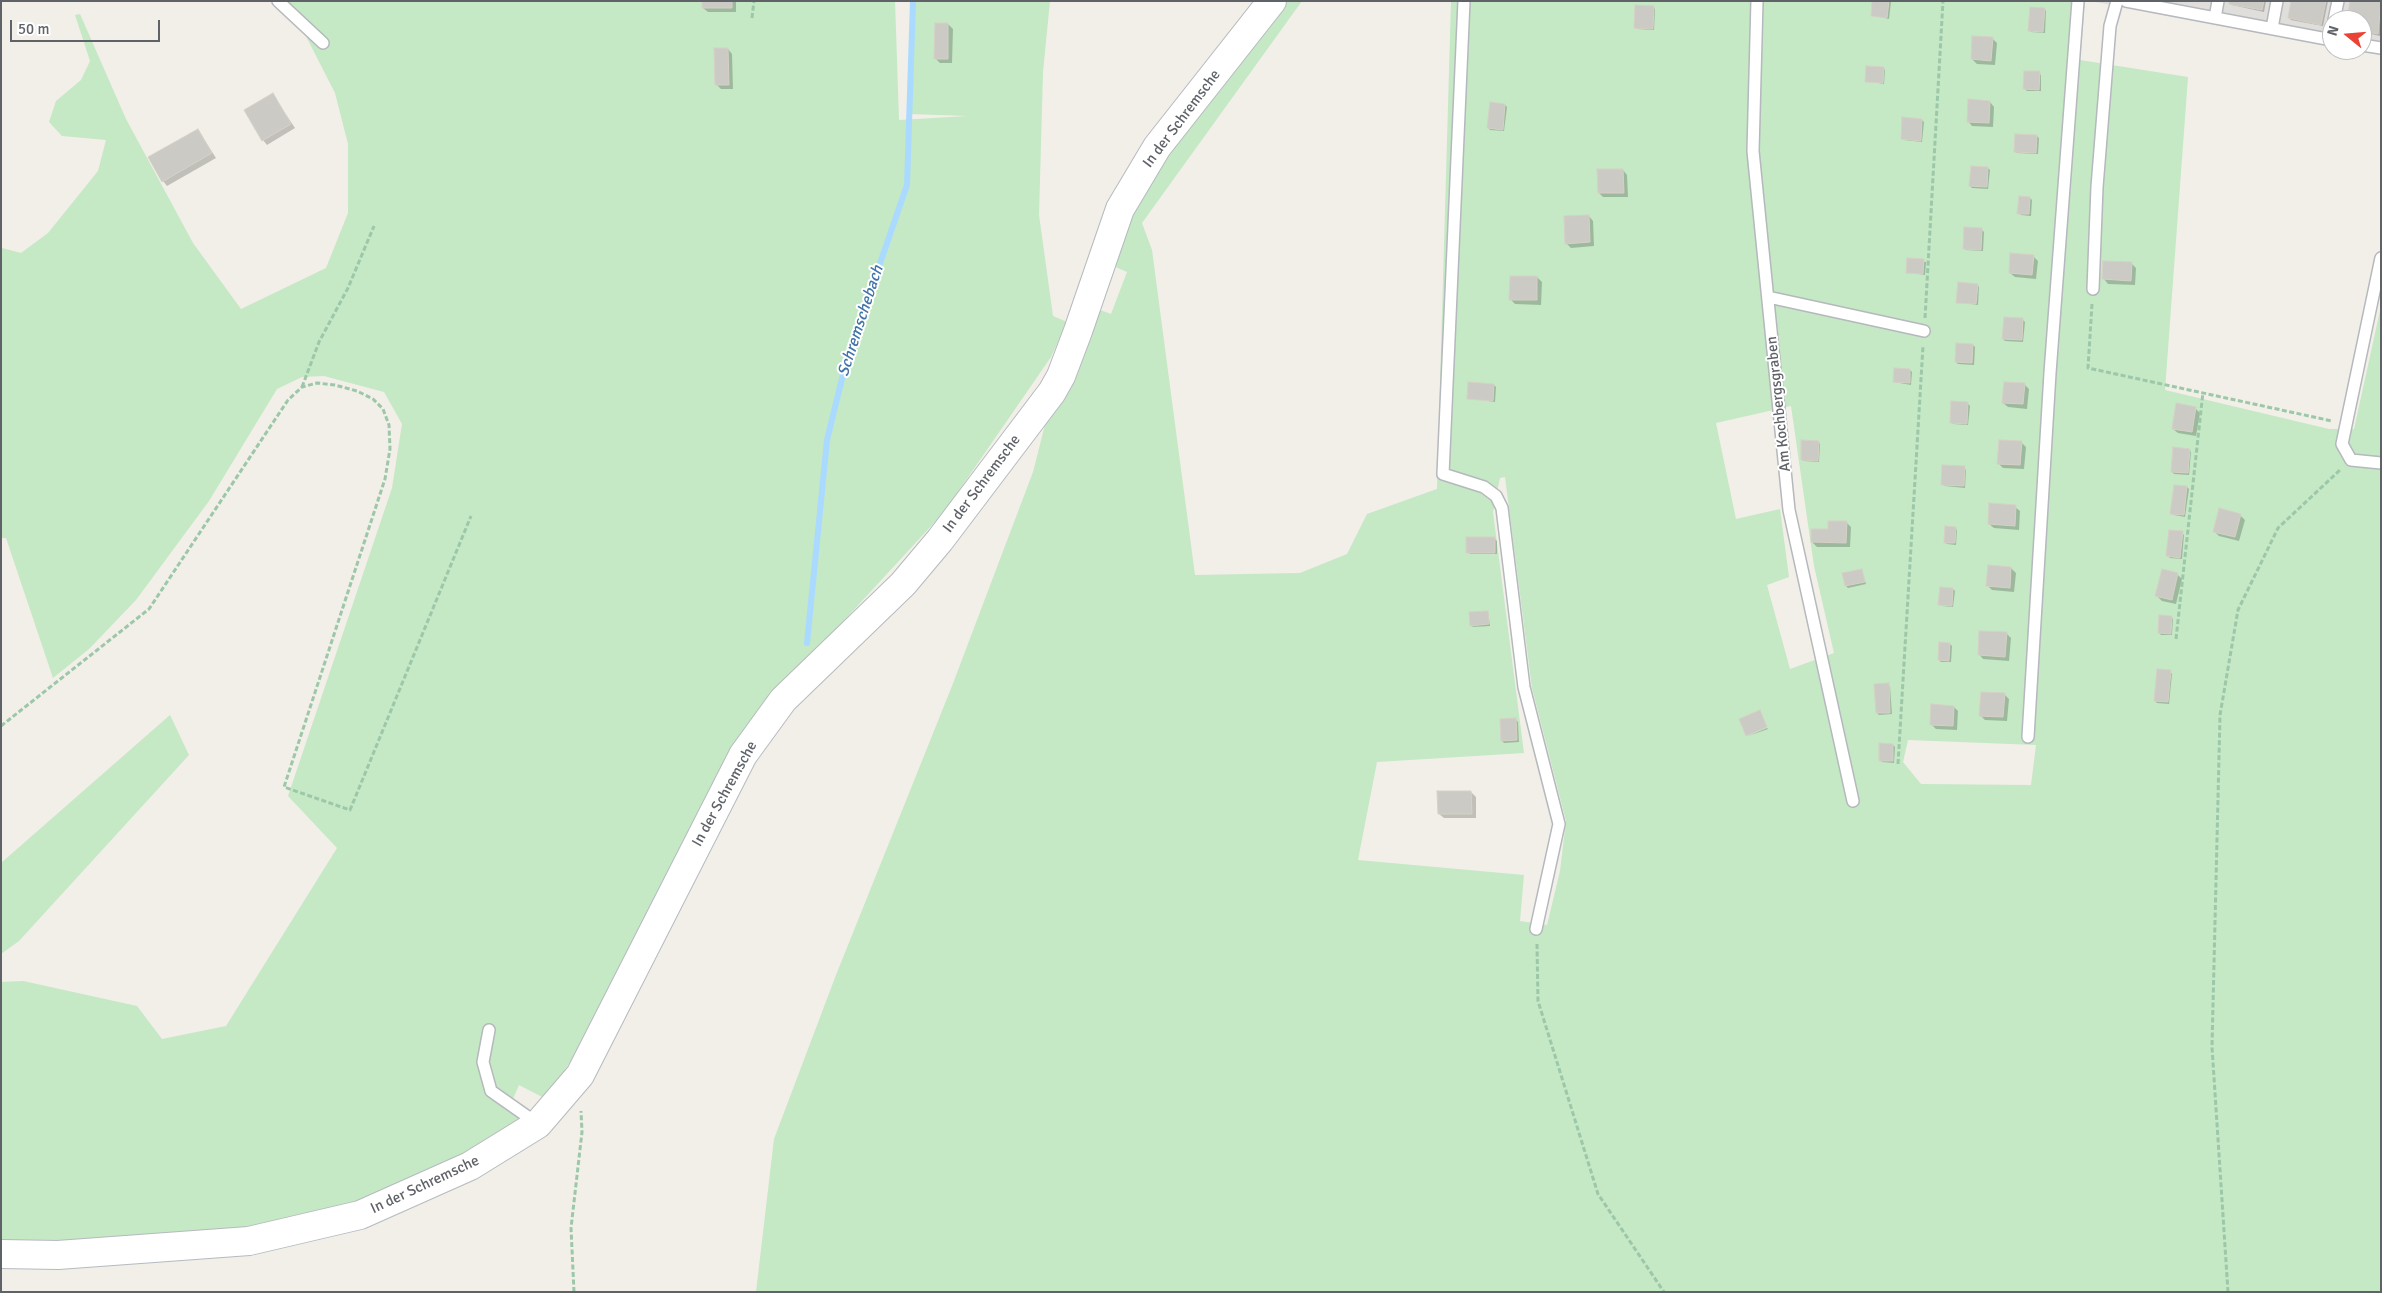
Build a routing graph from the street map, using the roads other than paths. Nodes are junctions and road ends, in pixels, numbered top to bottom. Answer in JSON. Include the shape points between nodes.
{"nodes":[{"id":1,"x":278,"y":1,"type":"edge"},
{"id":2,"x":1272,"y":1,"type":"edge"},
{"id":3,"x":1464,"y":1,"type":"edge"},
{"id":4,"x":1757,"y":1,"type":"edge"},
{"id":5,"x":2078,"y":1,"type":"edge"},
{"id":6,"x":2117,"y":1,"type":"edge"},
{"id":7,"x":2126,"y":1,"type":"edge"},
{"id":8,"x":2218,"y":1,"type":"edge"},
{"id":9,"x":2277,"y":1,"type":"edge"},
{"id":10,"x":2158,"y":4,"type":"edge"},
{"id":11,"x":2215,"y":18,"type":"junction"},
{"id":12,"x":2272,"y":28,"type":"junction"},
{"id":13,"x":2322,"y":36,"type":"edge"},
{"id":14,"x":323,"y":43,"type":"dead end"},
{"id":15,"x":2381,"y":258,"type":"edge"},
{"id":16,"x":2093,"y":289,"type":"road end"},
{"id":17,"x":1768,"y":297,"type":"junction"},
{"id":18,"x":1924,"y":331,"type":"road end"},
{"id":19,"x":2381,"y":463,"type":"edge"},
{"id":20,"x":2028,"y":737,"type":"dead end"},
{"id":21,"x":1853,"y":801,"type":"dead end"},
{"id":22,"x":1536,"y":929,"type":"road end"},
{"id":23,"x":489,"y":1030,"type":"dead end"},
{"id":24,"x":538,"y":1124,"type":"junction"},
{"id":25,"x":1,"y":1254,"type":"edge"}],
"edges":[{"from":1,"to":14,"type":"lane"},
{"from":2,"to":24,"type":"street","name":"In der Schremsche","via":[[1157,147],[1120,209],[1068,358],[1052,392],[903,584],[783,700],[743,755],[580,1075]]},
{"from":3,"to":22,"type":"lane","via":[[1443,474],[1484,487],[1496,496],[1502,508],[1524,687],[1559,824]]},
{"from":4,"to":17,"type":"lane","name":"Am Kochbergsgraben","via":[[1753,152]]},
{"from":5,"to":20,"type":"lane","via":[[2050,373]]},
{"from":6,"to":16,"type":"lane","via":[[2110,26],[2097,187]]},
{"from":7,"to":10,"type":"lane"},
{"from":8,"to":11,"type":"lane"},
{"from":9,"to":12,"type":"lane"},
{"from":10,"to":11,"type":"lane"},
{"from":11,"to":12,"type":"lane"},
{"from":12,"to":13,"type":"lane"},
{"from":15,"to":19,"type":"lane","via":[[2342,444],[2352,460]]},
{"from":17,"to":18,"type":"lane"},
{"from":17,"to":21,"type":"lane","name":"Am Kochbergsgraben","via":[[1790,510]]},
{"from":23,"to":24,"type":"lane","via":[[483,1062],[491,1091]]},
{"from":24,"to":25,"type":"street","name":"In der Schremsche","via":[[470,1166],[360,1215],[249,1241],[58,1255]]}]}
